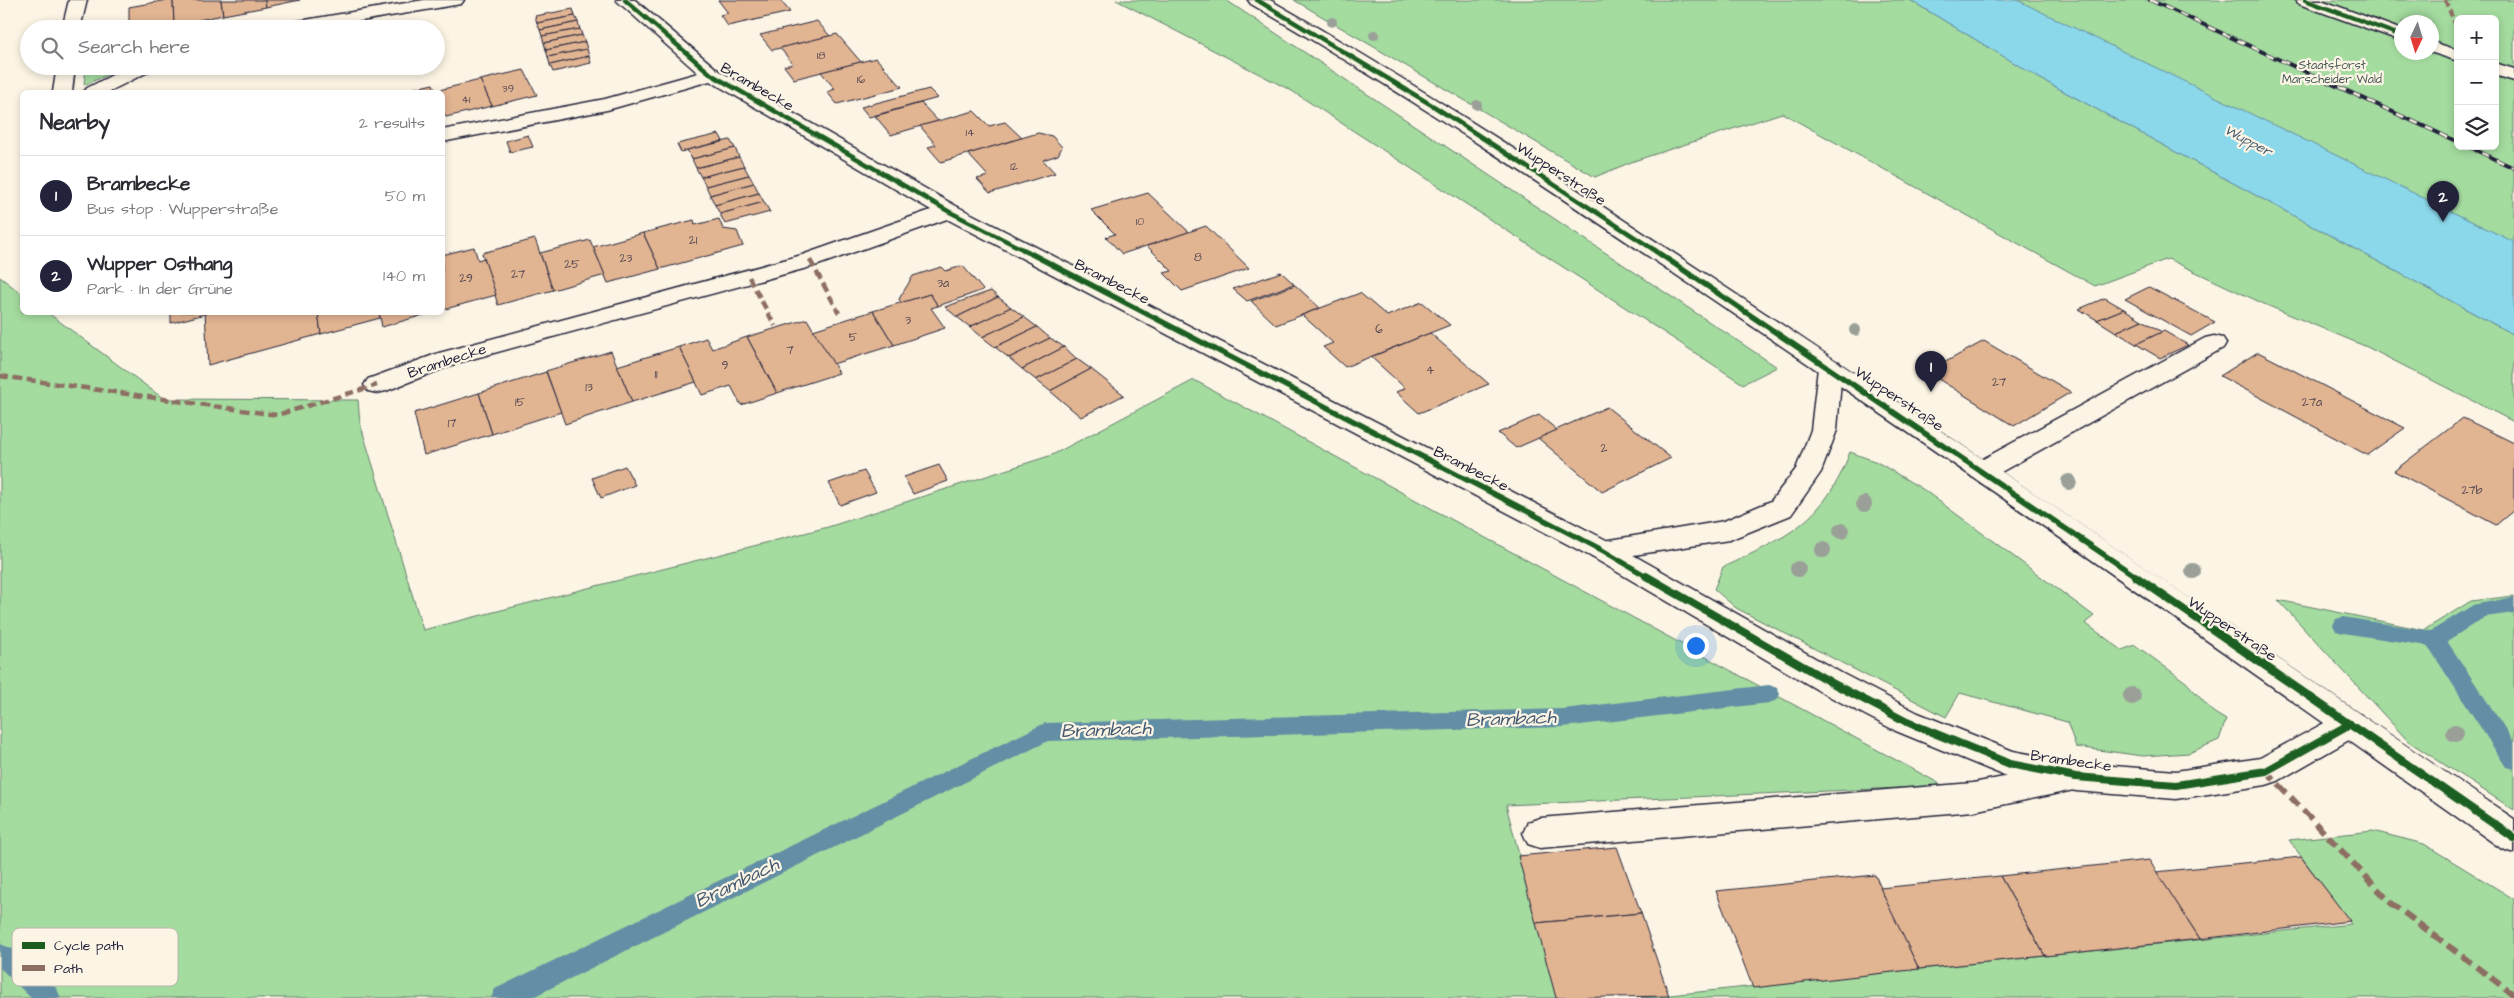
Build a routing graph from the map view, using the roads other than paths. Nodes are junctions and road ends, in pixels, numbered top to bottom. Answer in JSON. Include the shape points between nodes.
{"nodes":[{"id":1,"x":78,"y":0,"type":"edge"},
{"id":2,"x":455,"y":0,"type":"edge"},
{"id":3,"x":625,"y":0,"type":"edge"},
{"id":4,"x":1257,"y":0,"type":"edge"},
{"id":5,"x":2305,"y":0,"type":"edge"},
{"id":6,"x":74,"y":20,"type":"edge"},
{"id":7,"x":335,"y":20,"type":"edge"},
{"id":8,"x":2394,"y":33,"type":"edge"},
{"id":9,"x":2439,"y":49,"type":"edge"},
{"id":10,"x":2454,"y":55,"type":"edge"},
{"id":11,"x":2499,"y":70,"type":"edge"},
{"id":12,"x":65,"y":75,"type":"edge"},
{"id":13,"x":127,"y":75,"type":"edge"},
{"id":14,"x":712,"y":75,"type":"junction"},
{"id":15,"x":2514,"y":75,"type":"edge"},
{"id":16,"x":62,"y":90,"type":"edge"},
{"id":17,"x":98,"y":90,"type":"edge"},
{"id":18,"x":445,"y":135,"type":"edge"},
{"id":19,"x":948,"y":211,"type":"junction"},
{"id":20,"x":2214,"y":343,"type":"dead end"},
{"id":21,"x":1830,"y":368,"type":"junction"},
{"id":22,"x":377,"y":385,"type":"dead end"},
{"id":23,"x":1982,"y":471,"type":"junction"},
{"id":24,"x":1602,"y":550,"type":"junction"},
{"id":25,"x":2350,"y":724,"type":"junction"},
{"id":26,"x":2076,"y":777,"type":"junction"},
{"id":27,"x":1540,"y":833,"type":"dead end"},
{"id":28,"x":2514,"y":838,"type":"edge"}],
"edges":[{"from":1,"to":6,"type":"street"},
{"from":2,"to":7,"type":"street"},
{"from":3,"to":14,"type":"street","name":"Brambecke"},
{"from":4,"to":21,"type":"street","name":"Wupperstraße","via":[[1338,45],[1533,170]]},
{"from":5,"to":8,"type":"street"},
{"from":9,"to":10,"type":"street"},
{"from":11,"to":15,"type":"street"},
{"from":12,"to":16,"type":"street"},
{"from":13,"to":17,"type":"street"},
{"from":14,"to":18,"type":"street","name":"Brambecke","via":[[607,104]]},
{"from":14,"to":19,"type":"street","name":"Brambecke"},
{"from":19,"to":22,"type":"street","name":"Brambecke","via":[[810,260],[448,358]]},
{"from":19,"to":24,"type":"street","name":"Brambecke"},
{"from":20,"to":23,"type":"street"},
{"from":21,"to":23,"type":"street","name":"Wupperstraße"},
{"from":21,"to":24,"type":"street","via":[[1824,430],[1808,472],[1781,508],[1729,530]]},
{"from":23,"to":25,"type":"street","name":"Wupperstraße"},
{"from":24,"to":26,"type":"street","name":"Brambecke","via":[[1832,683],[1907,722],[2010,764]]},
{"from":25,"to":26,"type":"street","name":"Brambecke","via":[[2266,771],[2176,785]]},
{"from":25,"to":28,"type":"street","name":"Wupperstraße"},
{"from":26,"to":27,"type":"street","via":[[1973,797]]}]}
